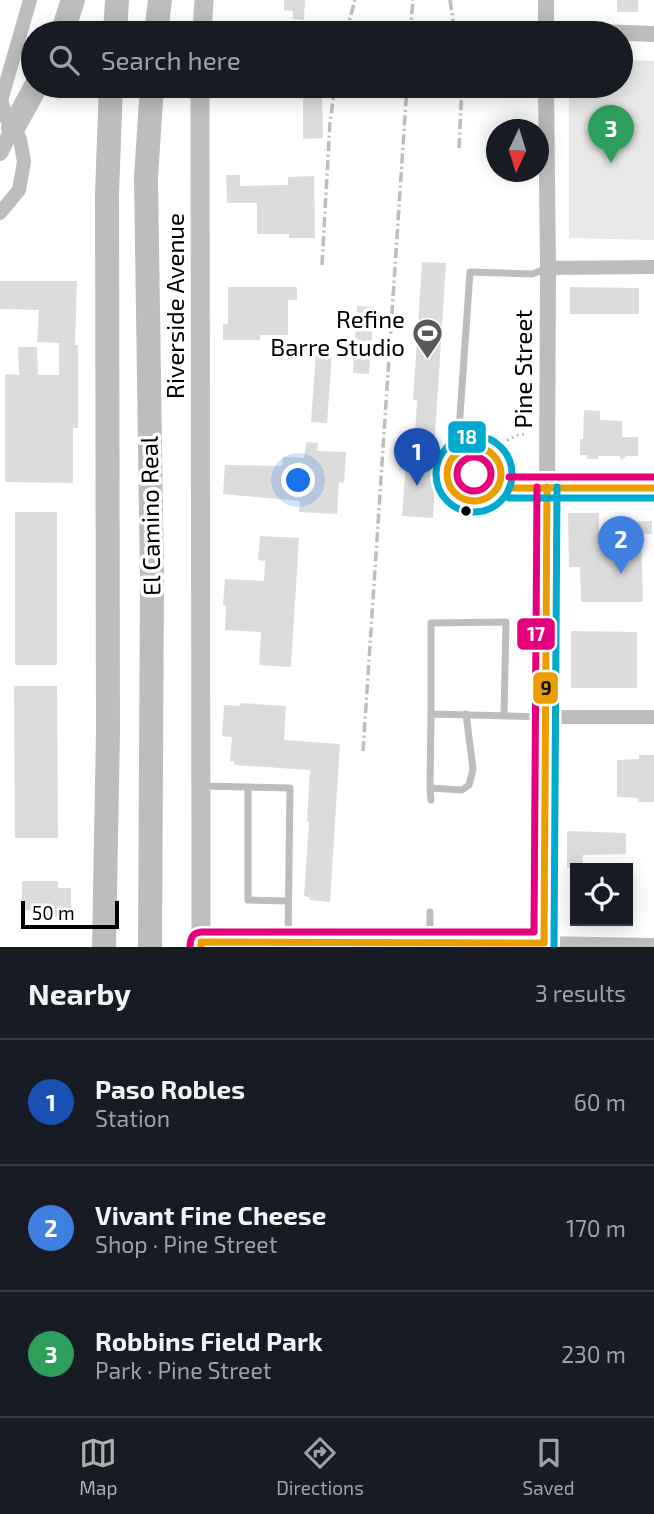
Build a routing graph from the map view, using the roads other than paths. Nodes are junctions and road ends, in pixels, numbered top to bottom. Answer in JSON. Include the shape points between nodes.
{"nodes":[{"id":1,"x":30,"y":0,"type":"edge"},
{"id":2,"x":73,"y":0,"type":"edge"},
{"id":3,"x":117,"y":0,"type":"edge"},
{"id":4,"x":160,"y":0,"type":"edge"},
{"id":5,"x":204,"y":0,"type":"edge"},
{"id":6,"x":546,"y":0,"type":"edge"},
{"id":7,"x":24,"y":21,"type":"edge"},
{"id":8,"x":66,"y":21,"type":"edge"},
{"id":9,"x":116,"y":21,"type":"edge"},
{"id":10,"x":157,"y":21,"type":"edge"},
{"id":11,"x":203,"y":21,"type":"edge"},
{"id":12,"x":545,"y":21,"type":"edge"},
{"id":13,"x":21,"y":32,"type":"edge"},
{"id":14,"x":633,"y":34,"type":"edge"},
{"id":15,"x":654,"y":34,"type":"edge"},
{"id":16,"x":29,"y":98,"type":"edge"},
{"id":17,"x":111,"y":98,"type":"edge"},
{"id":18,"x":151,"y":98,"type":"edge"},
{"id":19,"x":200,"y":98,"type":"edge"},
{"id":20,"x":546,"y":98,"type":"edge"},
{"id":21,"x":1,"y":102,"type":"edge"},
{"id":22,"x":13,"y":128,"type":"junction"},
{"id":23,"x":0,"y":153,"type":"edge"},
{"id":24,"x":0,"y":214,"type":"edge"},
{"id":25,"x":654,"y":267,"type":"edge"},
{"id":26,"x":548,"y":268,"type":"junction"},
{"id":27,"x":464,"y":449,"type":"junction"},
{"id":28,"x":547,"y":487,"type":"junction"},
{"id":29,"x":498,"y":488,"type":"junction"},
{"id":30,"x":654,"y":488,"type":"edge"},
{"id":31,"x":431,"y":713,"type":"junction"},
{"id":32,"x":466,"y":715,"type":"junction"},
{"id":33,"x":504,"y":716,"type":"junction"},
{"id":34,"x":546,"y":717,"type":"junction"},
{"id":35,"x":654,"y":717,"type":"edge"},
{"id":36,"x":201,"y":786,"type":"junction"},
{"id":37,"x":248,"y":787,"type":"junction"},
{"id":38,"x":430,"y":788,"type":"junction"},
{"id":39,"x":431,"y":800,"type":"dead end"},
{"id":40,"x":288,"y":901,"type":"junction"},
{"id":41,"x":430,"y":912,"type":"dead end"},
{"id":42,"x":288,"y":942,"type":"junction"},
{"id":43,"x":201,"y":944,"type":"edge"},
{"id":44,"x":315,"y":944,"type":"edge"},
{"id":45,"x":430,"y":944,"type":"edge"},
{"id":46,"x":545,"y":945,"type":"edge"},
{"id":47,"x":654,"y":946,"type":"edge"},
{"id":48,"x":104,"y":947,"type":"edge"},
{"id":49,"x":150,"y":947,"type":"edge"}],
"edges":[{"from":1,"to":7,"type":"street"},
{"from":2,"to":8,"type":"highway"},
{"from":3,"to":9,"type":"highway"},
{"from":4,"to":10,"type":"highway"},
{"from":5,"to":11,"type":"main road"},
{"from":6,"to":12,"type":"street"},
{"from":13,"to":21,"type":"street"},
{"from":14,"to":15,"type":"street"},
{"from":16,"to":22,"type":"highway"},
{"from":17,"to":48,"type":"highway","name":"El Camino Real"},
{"from":18,"to":49,"type":"highway","name":"El Camino Real","via":[[146,177],[152,580]]},
{"from":19,"to":36,"type":"main road","name":"Riverside Avenue"},
{"from":20,"to":26,"type":"street","name":"Pine Street"},
{"from":21,"to":22,"type":"street"},
{"from":22,"to":23,"type":"street"},
{"from":22,"to":24,"type":"street","via":[[20,139],[22,178],[19,190]]},
{"from":25,"to":26,"type":"street"},
{"from":26,"to":27,"type":"lane","via":[[532,274],[470,272],[459,430]]},
{"from":26,"to":28,"type":"street","name":"Pine Street"},
{"from":27,"to":29,"type":"lane","via":[[481,447],[495,456],[502,472]]},
{"from":27,"to":29,"type":"lane","via":[[447,470],[447,480],[457,496],[475,502]]},
{"from":28,"to":29,"type":"lane"},
{"from":28,"to":30,"type":"street"},
{"from":28,"to":34,"type":"street","name":"Pine Street"},
{"from":31,"to":32,"type":"lane"},
{"from":31,"to":33,"type":"lane","via":[[430,623],[506,622]]},
{"from":31,"to":38,"type":"lane"},
{"from":32,"to":33,"type":"lane"},
{"from":32,"to":38,"type":"lane","via":[[473,769],[469,785],[462,790]]},
{"from":33,"to":34,"type":"lane"},
{"from":34,"to":35,"type":"street"},
{"from":34,"to":46,"type":"street","name":"Pine Street"},
{"from":36,"to":37,"type":"lane"},
{"from":36,"to":43,"type":"main road","name":"Riverside Avenue"},
{"from":37,"to":40,"type":"lane","via":[[248,900]]},
{"from":37,"to":40,"type":"lane","via":[[290,788]]},
{"from":38,"to":39,"type":"lane"},
{"from":40,"to":42,"type":"lane"},
{"from":41,"to":45,"type":"lane"},
{"from":42,"to":43,"type":"street"},
{"from":42,"to":44,"type":"street"},
{"from":44,"to":45,"type":"street"},
{"from":45,"to":46,"type":"street"},
{"from":46,"to":47,"type":"street"}]}
